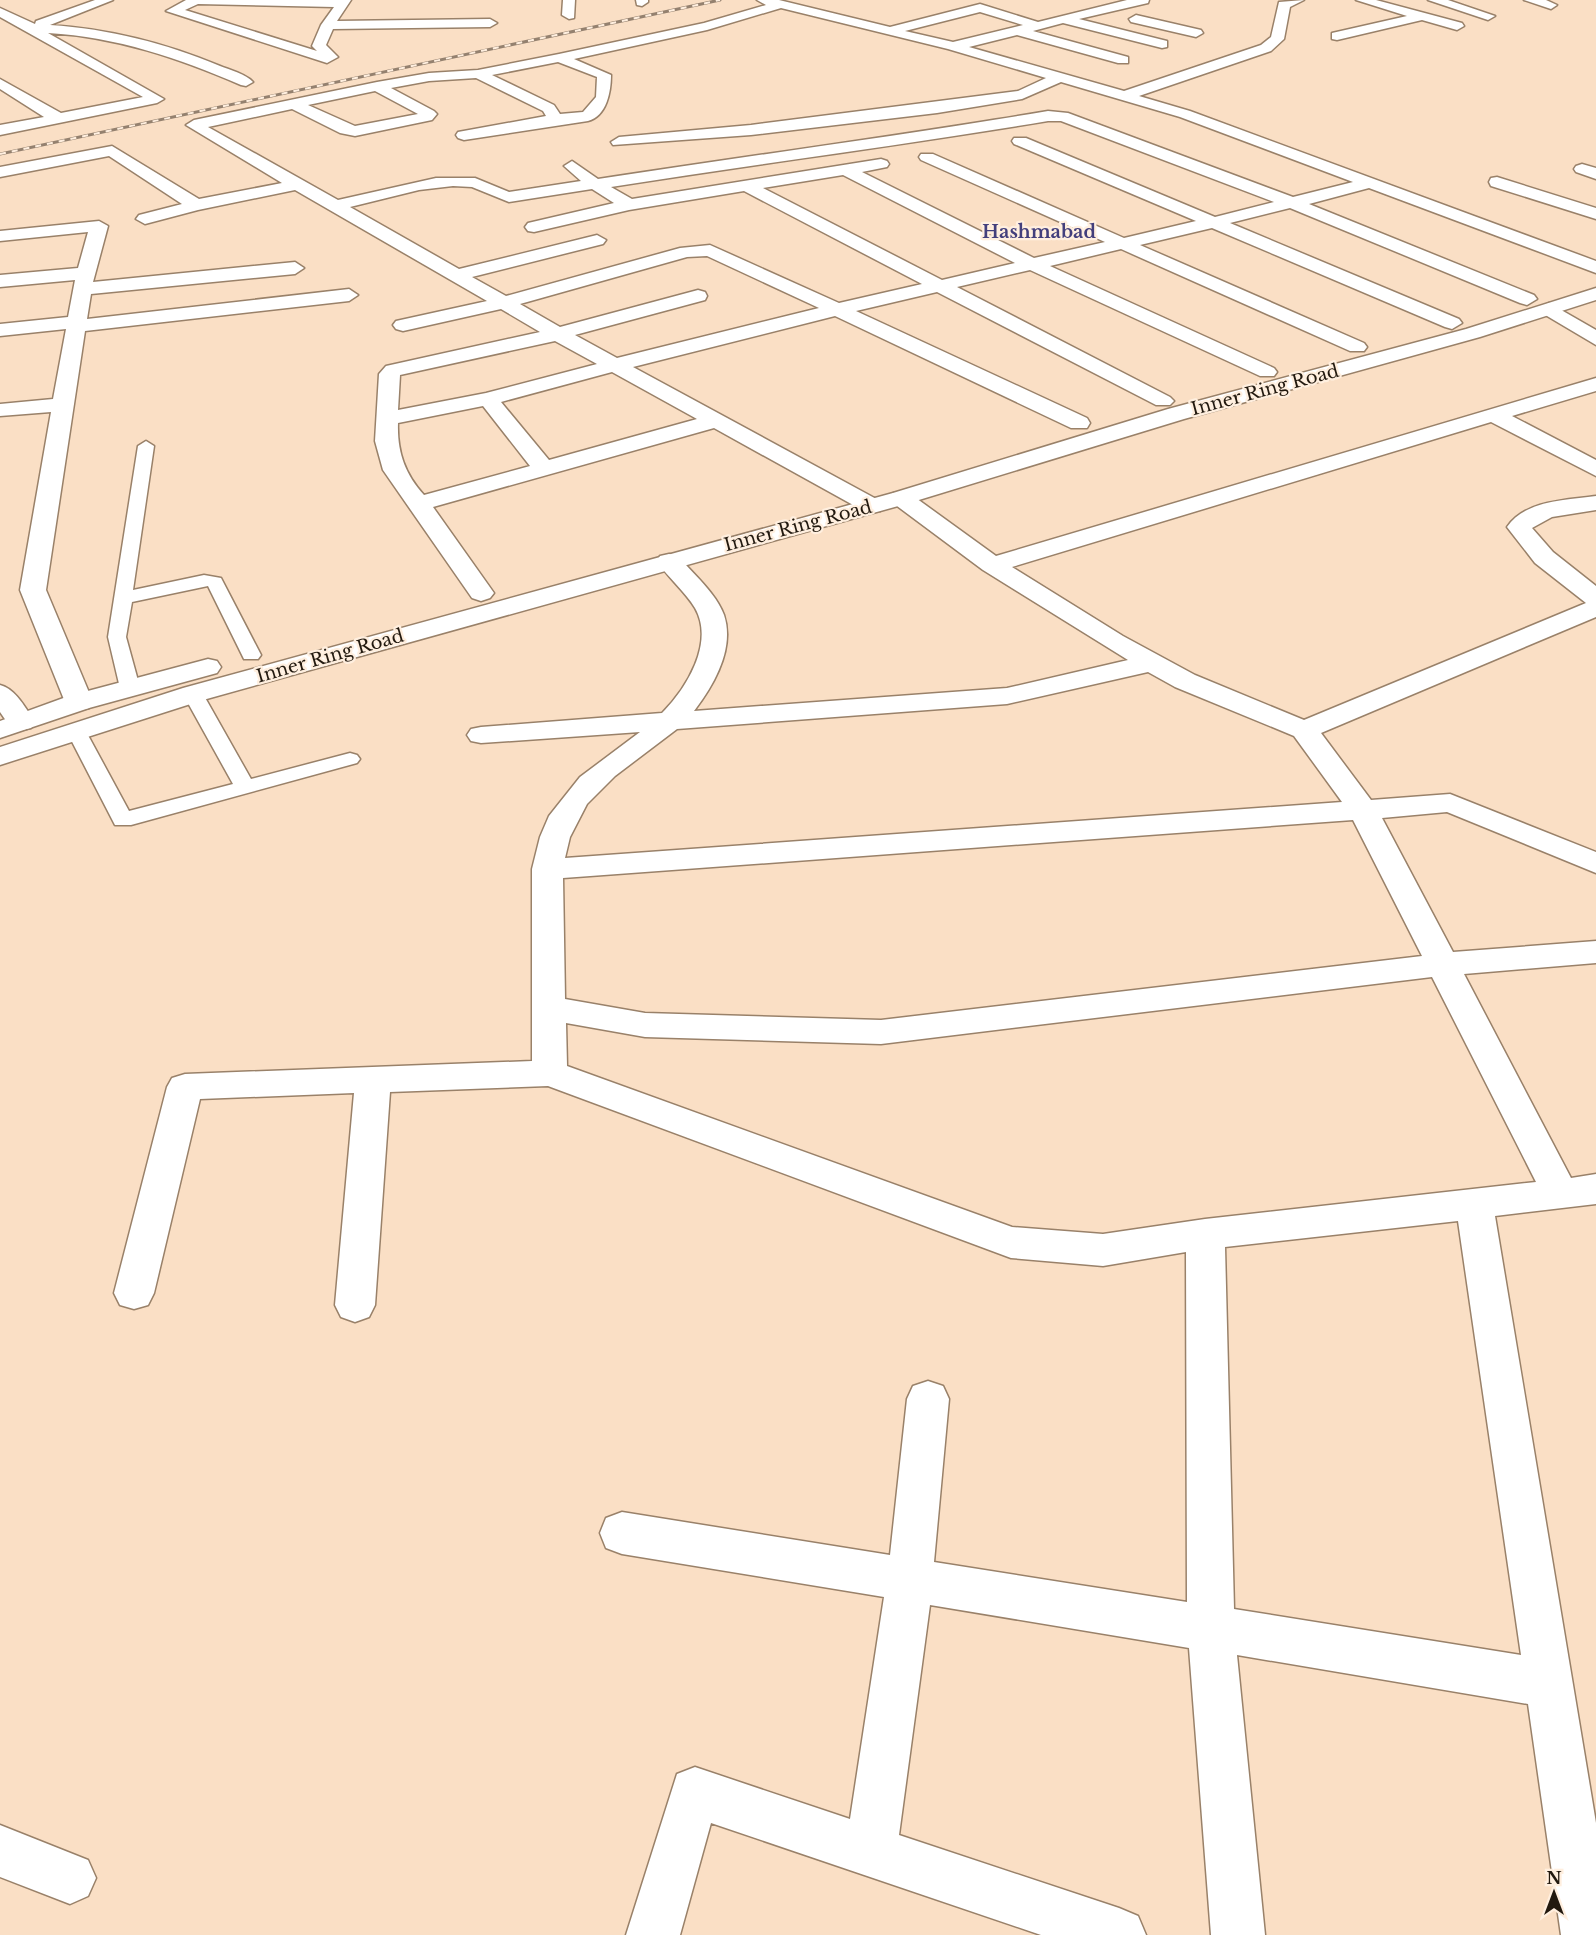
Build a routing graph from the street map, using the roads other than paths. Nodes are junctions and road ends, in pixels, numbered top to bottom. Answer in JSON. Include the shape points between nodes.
{"nodes":[{"id":1,"x":108,"y":0,"type":"edge"},
{"id":2,"x":195,"y":0,"type":"edge"},
{"id":3,"x":569,"y":0,"type":"edge"},
{"id":4,"x":763,"y":0,"type":"edge"},
{"id":5,"x":1298,"y":0,"type":"edge"},
{"id":6,"x":1362,"y":0,"type":"edge"},
{"id":7,"x":1434,"y":0,"type":"edge"},
{"id":8,"x":1530,"y":0,"type":"edge"},
{"id":9,"x":1145,"y":1,"type":"edge"},
{"id":10,"x":344,"y":2,"type":"edge"},
{"id":11,"x":20,"y":3,"type":"dead end"},
{"id":12,"x":842,"y":3,"type":"dead end"},
{"id":13,"x":779,"y":4,"type":"junction"},
{"id":14,"x":1551,"y":5,"type":"dead end"},
{"id":15,"x":414,"y":8,"type":"dead end"},
{"id":16,"x":809,"y":10,"type":"junction"},
{"id":17,"x":1096,"y":10,"type":"junction"},
{"id":18,"x":0,"y":11,"type":"edge"},
{"id":19,"x":880,"y":13,"type":"dead end"},
{"id":20,"x":569,"y":15,"type":"dead end"},
{"id":21,"x":1488,"y":16,"type":"dead end"},
{"id":22,"x":1421,"y":17,"type":"junction"},
{"id":23,"x":1058,"y":19,"type":"junction"},
{"id":24,"x":937,"y":20,"type":"junction"},
{"id":25,"x":849,"y":21,"type":"junction"},
{"id":26,"x":492,"y":23,"type":"dead end"},
{"id":27,"x":406,"y":24,"type":"junction"},
{"id":28,"x":1034,"y":24,"type":"junction"},
{"id":29,"x":328,"y":25,"type":"junction"},
{"id":30,"x":363,"y":25,"type":"junction"},
{"id":31,"x":1457,"y":26,"type":"dead end"},
{"id":32,"x":31,"y":28,"type":"junction"},
{"id":33,"x":1014,"y":30,"type":"junction"},
{"id":34,"x":887,"y":31,"type":"junction"},
{"id":35,"x":969,"y":32,"type":"junction"},
{"id":36,"x":1196,"y":33,"type":"dead end"},
{"id":37,"x":1337,"y":36,"type":"dead end"},
{"id":38,"x":396,"y":40,"type":"dead end"},
{"id":39,"x":1162,"y":44,"type":"dead end"},
{"id":40,"x":618,"y":45,"type":"junction"},
{"id":41,"x":952,"y":46,"type":"junction"},
{"id":42,"x":644,"y":57,"type":"dead end"},
{"id":43,"x":559,"y":58,"type":"junction"},
{"id":44,"x":1123,"y":60,"type":"dead end"},
{"id":45,"x":1066,"y":72,"type":"junction"},
{"id":46,"x":478,"y":74,"type":"junction"},
{"id":47,"x":246,"y":82,"type":"dead end"},
{"id":48,"x":0,"y":83,"type":"edge"},
{"id":49,"x":377,"y":86,"type":"junction"},
{"id":50,"x":1125,"y":96,"type":"junction"},
{"id":51,"x":296,"y":105,"type":"junction"},
{"id":52,"x":1185,"y":114,"type":"junction"},
{"id":53,"x":555,"y":118,"type":"junction"},
{"id":54,"x":59,"y":119,"type":"junction"},
{"id":55,"x":1153,"y":120,"type":"dead end"},
{"id":56,"x":1131,"y":124,"type":"dead end"},
{"id":57,"x":1100,"y":129,"type":"junction"},
{"id":58,"x":0,"y":130,"type":"edge"},
{"id":59,"x":464,"y":135,"type":"dead end"},
{"id":60,"x":619,"y":142,"type":"dead end"},
{"id":61,"x":962,"y":151,"type":"dead end"},
{"id":62,"x":892,"y":162,"type":"dead end"},
{"id":63,"x":37,"y":165,"type":"junction"},
{"id":64,"x":572,"y":166,"type":"dead end"},
{"id":65,"x":844,"y":170,"type":"junction"},
{"id":66,"x":0,"y":172,"type":"edge"},
{"id":67,"x":50,"y":177,"type":"dead end"},
{"id":68,"x":1497,"y":182,"type":"dead end"},
{"id":69,"x":1370,"y":183,"type":"junction"},
{"id":70,"x":594,"y":184,"type":"junction"},
{"id":71,"x":295,"y":185,"type":"junction"},
{"id":72,"x":748,"y":187,"type":"junction"},
{"id":73,"x":1290,"y":202,"type":"junction"},
{"id":74,"x":196,"y":205,"type":"junction"},
{"id":75,"x":336,"y":206,"type":"junction"},
{"id":76,"x":629,"y":206,"type":"junction"},
{"id":77,"x":1596,"y":214,"type":"edge"},
{"id":78,"x":145,"y":219,"type":"dead end"},
{"id":79,"x":1211,"y":223,"type":"junction"},
{"id":80,"x":534,"y":227,"type":"dead end"},
{"id":81,"x":0,"y":236,"type":"edge"},
{"id":82,"x":597,"y":240,"type":"dead end"},
{"id":83,"x":1119,"y":243,"type":"junction"},
{"id":84,"x":1029,"y":263,"type":"junction"},
{"id":85,"x":295,"y":267,"type":"dead end"},
{"id":86,"x":1596,"y":267,"type":"edge"},
{"id":87,"x":1596,"y":273,"type":"edge"},
{"id":88,"x":455,"y":276,"type":"junction"},
{"id":89,"x":0,"y":281,"type":"edge"},
{"id":90,"x":85,"y":281,"type":"junction"},
{"id":91,"x":938,"y":286,"type":"junction"},
{"id":92,"x":1596,"y":294,"type":"edge"},
{"id":93,"x":349,"y":295,"type":"dead end"},
{"id":94,"x":698,"y":296,"type":"dead end"},
{"id":95,"x":1527,"y":299,"type":"junction"},
{"id":96,"x":504,"y":303,"type":"junction"},
{"id":97,"x":842,"y":309,"type":"junction"},
{"id":98,"x":1549,"y":309,"type":"junction"},
{"id":99,"x":1452,"y":323,"type":"junction"},
{"id":100,"x":76,"y":324,"type":"junction"},
{"id":101,"x":403,"y":325,"type":"dead end"},
{"id":102,"x":0,"y":330,"type":"edge"},
{"id":103,"x":558,"y":334,"type":"junction"},
{"id":104,"x":1596,"y":339,"type":"edge"},
{"id":105,"x":1357,"y":347,"type":"junction"},
{"id":106,"x":615,"y":366,"type":"junction"},
{"id":107,"x":1268,"y":372,"type":"junction"},
{"id":108,"x":1596,"y":384,"type":"edge"},
{"id":109,"x":488,"y":399,"type":"junction"},
{"id":110,"x":1163,"y":401,"type":"junction"},
{"id":111,"x":62,"y":405,"type":"junction"},
{"id":112,"x":0,"y":410,"type":"edge"},
{"id":113,"x":1494,"y":415,"type":"junction"},
{"id":114,"x":386,"y":419,"type":"junction"},
{"id":115,"x":718,"y":420,"type":"junction"},
{"id":116,"x":1079,"y":423,"type":"junction"},
{"id":117,"x":146,"y":446,"type":"dead end"},
{"id":118,"x":544,"y":469,"type":"junction"},
{"id":119,"x":1596,"y":469,"type":"edge"},
{"id":120,"x":848,"y":491,"type":"junction"},
{"id":121,"x":901,"y":498,"type":"junction"},
{"id":122,"x":1596,"y":503,"type":"edge"},
{"id":123,"x":419,"y":504,"type":"junction"},
{"id":124,"x":872,"y":506,"type":"junction"},
{"id":125,"x":669,"y":561,"type":"junction"},
{"id":126,"x":992,"y":565,"type":"junction"},
{"id":127,"x":481,"y":593,"type":"junction"},
{"id":128,"x":123,"y":598,"type":"junction"},
{"id":129,"x":1596,"y":598,"type":"edge"},
{"id":130,"x":1596,"y":608,"type":"edge"},
{"id":131,"x":251,"y":655,"type":"junction"},
{"id":132,"x":1152,"y":663,"type":"junction"},
{"id":133,"x":130,"y":688,"type":"junction"},
{"id":134,"x":0,"y":693,"type":"edge"},
{"id":135,"x":194,"y":694,"type":"junction"},
{"id":136,"x":79,"y":702,"type":"junction"},
{"id":137,"x":672,"y":719,"type":"junction"},
{"id":138,"x":10,"y":726,"type":"edge"},
{"id":139,"x":76,"y":730,"type":"junction"},
{"id":140,"x":1304,"y":730,"type":"junction"},
{"id":141,"x":481,"y":735,"type":"dead end"},
{"id":142,"x":0,"y":756,"type":"edge"},
{"id":143,"x":351,"y":759,"type":"dead end"},
{"id":144,"x":245,"y":787,"type":"junction"},
{"id":145,"x":1363,"y":810,"type":"junction"},
{"id":146,"x":1596,"y":863,"type":"edge"},
{"id":147,"x":547,"y":869,"type":"junction"},
{"id":148,"x":1596,"y":952,"type":"edge"},
{"id":149,"x":1444,"y":964,"type":"junction"},
{"id":150,"x":548,"y":1008,"type":"junction"},
{"id":151,"x":550,"y":1072,"type":"junction"},
{"id":152,"x":373,"y":1080,"type":"junction"},
{"id":153,"x":1596,"y":1189,"type":"edge"},
{"id":154,"x":1561,"y":1194,"type":"junction"},
{"id":155,"x":1474,"y":1203,"type":"junction"},
{"id":156,"x":1204,"y":1234,"type":"junction"},
{"id":157,"x":134,"y":1293,"type":"dead end"},
{"id":158,"x":355,"y":1305,"type":"dead end"},
{"id":159,"x":928,"y":1399,"type":"dead end"},
{"id":160,"x":622,"y":1533,"type":"dead end"},
{"id":161,"x":910,"y":1579,"type":"junction"},
{"id":162,"x":1210,"y":1630,"type":"junction"},
{"id":163,"x":1547,"y":1683,"type":"junction"},
{"id":164,"x":0,"y":1851,"type":"edge"},
{"id":165,"x":871,"y":1853,"type":"junction"},
{"id":166,"x":70,"y":1878,"type":"dead end"},
{"id":167,"x":1113,"y":1934,"type":"edge"},
{"id":168,"x":653,"y":1935,"type":"edge"},
{"id":169,"x":1238,"y":1935,"type":"edge"},
{"id":170,"x":1588,"y":1935,"type":"edge"}],
"edges":[{"from":1,"to":32,"type":"main road"},
{"from":2,"to":10,"type":"main road"},
{"from":2,"to":29,"type":"main road","via":[[173,11],[321,59],[331,58],[319,46]]},
{"from":3,"to":20,"type":"main road"},
{"from":4,"to":13,"type":"main road"},
{"from":5,"to":50,"type":"main road","via":[[1284,5],[1277,39],[1266,48]]},
{"from":6,"to":22,"type":"main road"},
{"from":7,"to":21,"type":"main road"},
{"from":8,"to":14,"type":"main road"},
{"from":9,"to":17,"type":"main road"},
{"from":10,"to":29,"type":"main road"},
{"from":11,"to":18,"type":"main road"},
{"from":12,"to":16,"type":"main road"},
{"from":13,"to":16,"type":"main road"},
{"from":13,"to":40,"type":"main road","via":[[707,27]]},
{"from":15,"to":27,"type":"main road"},
{"from":16,"to":25,"type":"main road"},
{"from":17,"to":23,"type":"main road"},
{"from":17,"to":36,"type":"main road"},
{"from":18,"to":32,"type":"main road"},
{"from":19,"to":25,"type":"main road"},
{"from":22,"to":31,"type":"main road"},
{"from":22,"to":37,"type":"main road"},
{"from":23,"to":28,"type":"main road"},
{"from":23,"to":39,"type":"main road"},
{"from":24,"to":28,"type":"main road","via":[[980,8]]},
{"from":24,"to":34,"type":"main road"},
{"from":24,"to":35,"type":"main road"},
{"from":25,"to":34,"type":"main road"},
{"from":26,"to":27,"type":"main road"},
{"from":27,"to":30,"type":"main road"},
{"from":28,"to":33,"type":"main road"},
{"from":29,"to":30,"type":"main road"},
{"from":30,"to":38,"type":"main road"},
{"from":32,"to":47,"type":"main road","via":[[100,34],[152,46]]},
{"from":32,"to":54,"type":"main road","via":[[157,99]]},
{"from":33,"to":35,"type":"main road","via":[[994,35]]},
{"from":33,"to":44,"type":"main road"},
{"from":34,"to":41,"type":"main road"},
{"from":35,"to":41,"type":"main road"},
{"from":35,"to":45,"type":"main road"},
{"from":40,"to":42,"type":"main road"},
{"from":40,"to":43,"type":"main road"},
{"from":41,"to":45,"type":"main road"},
{"from":43,"to":46,"type":"main road"},
{"from":43,"to":53,"type":"main road","via":[[599,72],[605,81],[603,97],[588,116]]},
{"from":45,"to":50,"type":"main road"},
{"from":45,"to":60,"type":"main road","via":[[1022,95],[948,107]]},
{"from":46,"to":49,"type":"main road"},
{"from":46,"to":53,"type":"main road","via":[[549,108]]},
{"from":48,"to":54,"type":"main road"},
{"from":49,"to":51,"type":"main road"},
{"from":49,"to":51,"type":"main road","via":[[429,114],[355,131],[345,130]]},
{"from":50,"to":52,"type":"main road"},
{"from":51,"to":71,"type":"main road","via":[[194,125]]},
{"from":52,"to":55,"type":"main road"},
{"from":52,"to":69,"type":"main road"},
{"from":53,"to":59,"type":"main road"},
{"from":54,"to":58,"type":"main road"},
{"from":56,"to":57,"type":"main road"},
{"from":57,"to":70,"type":"main road","via":[[1063,116],[1047,116]]},
{"from":57,"to":73,"type":"main road"},
{"from":57,"to":79,"type":"main road","via":[[1014,142]]},
{"from":61,"to":83,"type":"main road","via":[[921,158]]},
{"from":62,"to":65,"type":"main road"},
{"from":63,"to":66,"type":"main road"},
{"from":63,"to":67,"type":"main road"},
{"from":63,"to":74,"type":"main road","via":[[112,151]]},
{"from":64,"to":70,"type":"main road"},
{"from":65,"to":72,"type":"main road"},
{"from":65,"to":84,"type":"main road"},
{"from":68,"to":77,"type":"main road"},
{"from":69,"to":73,"type":"main road"},
{"from":69,"to":86,"type":"main road"},
{"from":70,"to":75,"type":"main road","via":[[509,197],[473,182],[430,182]]},
{"from":70,"to":76,"type":"main road"},
{"from":71,"to":74,"type":"main road"},
{"from":71,"to":75,"type":"main road"},
{"from":72,"to":76,"type":"main road"},
{"from":72,"to":91,"type":"main road"},
{"from":73,"to":79,"type":"main road"},
{"from":73,"to":95,"type":"main road"},
{"from":74,"to":78,"type":"main road"},
{"from":75,"to":88,"type":"main road"},
{"from":76,"to":80,"type":"main road"},
{"from":79,"to":83,"type":"main road"},
{"from":79,"to":99,"type":"main road"},
{"from":81,"to":90,"type":"main road","via":[[99,226]]},
{"from":82,"to":88,"type":"main road"},
{"from":83,"to":84,"type":"main road"},
{"from":83,"to":105,"type":"main road"},
{"from":84,"to":91,"type":"main road"},
{"from":84,"to":107,"type":"main road"},
{"from":85,"to":90,"type":"main road"},
{"from":87,"to":95,"type":"main road","name":"Inner Ring Road"},
{"from":88,"to":96,"type":"main road"},
{"from":89,"to":90,"type":"main road"},
{"from":90,"to":100,"type":"main road"},
{"from":91,"to":97,"type":"main road"},
{"from":91,"to":110,"type":"main road"},
{"from":92,"to":98,"type":"main road","name":"Inner Ring Road"},
{"from":93,"to":100,"type":"main road"},
{"from":94,"to":103,"type":"main road"},
{"from":95,"to":99,"type":"main road","name":"Inner Ring Road"},
{"from":96,"to":97,"type":"main road","via":[[704,249],[714,250]]},
{"from":96,"to":101,"type":"main road"},
{"from":96,"to":103,"type":"main road"},
{"from":97,"to":106,"type":"main road"},
{"from":97,"to":116,"type":"main road"},
{"from":98,"to":104,"type":"main road"},
{"from":98,"to":121,"type":"main road","name":"Inner Ring Road","via":[[1176,414]]},
{"from":99,"to":105,"type":"main road","name":"Inner Ring Road"},
{"from":100,"to":102,"type":"main road"},
{"from":100,"to":111,"type":"main road"},
{"from":103,"to":106,"type":"main road"},
{"from":103,"to":114,"type":"main road","via":[[393,370],[389,374]]},
{"from":105,"to":107,"type":"main road","name":"Inner Ring Road"},
{"from":106,"to":109,"type":"main road"},
{"from":106,"to":115,"type":"main road"},
{"from":107,"to":110,"type":"main road","name":"Inner Ring Road"},
{"from":108,"to":113,"type":"main road"},
{"from":109,"to":114,"type":"main road"},
{"from":109,"to":118,"type":"main road"},
{"from":110,"to":116,"type":"main road","name":"Inner Ring Road"},
{"from":111,"to":112,"type":"main road"},
{"from":111,"to":136,"type":"main road","via":[[33,590]]},
{"from":113,"to":119,"type":"main road"},
{"from":113,"to":126,"type":"main road"},
{"from":114,"to":123,"type":"main road","via":[[386,441],[394,470]]},
{"from":115,"to":118,"type":"main road"},
{"from":115,"to":120,"type":"main road"},
{"from":116,"to":120,"type":"main road","name":"Inner Ring Road"},
{"from":117,"to":128,"type":"lane"},
{"from":118,"to":123,"type":"main road"},
{"from":120,"to":124,"type":"main road"},
{"from":120,"to":127,"type":"main road","name":"Inner Ring Road"},
{"from":121,"to":124,"type":"main road","name":"Inner Ring Road"},
{"from":121,"to":126,"type":"main road"},
{"from":122,"to":129,"type":"main road","via":[[1541,514],[1519,527],[1535,549]]},
{"from":123,"to":127,"type":"main road"},
{"from":124,"to":125,"type":"main road","name":"Inner Ring Road"},
{"from":125,"to":135,"type":"main road","name":"Inner Ring Road"},
{"from":125,"to":137,"type":"main road","via":[[710,612],[715,630],[713,652],[695,689]]},
{"from":126,"to":132,"type":"main road"},
{"from":127,"to":131,"type":"main road","name":"Inner Ring Road"},
{"from":128,"to":131,"type":"lane","via":[[204,580],[215,582]]},
{"from":128,"to":133,"type":"lane","via":[[117,637]]},
{"from":130,"to":140,"type":"main road"},
{"from":131,"to":133,"type":"main road","name":"Inner Ring Road"},
{"from":132,"to":137,"type":"main road","via":[[1007,696]]},
{"from":132,"to":140,"type":"main road","via":[[1185,681]]},
{"from":133,"to":136,"type":"main road","name":"Inner Ring Road"},
{"from":134,"to":138,"type":"main road"},
{"from":135,"to":139,"type":"main road","name":"Inner Ring Road"},
{"from":135,"to":144,"type":"lane"},
{"from":136,"to":138,"type":"main road","name":"Inner Ring Road"},
{"from":137,"to":141,"type":"main road"},
{"from":137,"to":147,"type":"main road","via":[[604,768],[572,804],[555,836]]},
{"from":139,"to":142,"type":"main road","name":"Inner Ring Road"},
{"from":139,"to":144,"type":"lane","via":[[123,820]]},
{"from":140,"to":145,"type":"main road"},
{"from":143,"to":144,"type":"lane"},
{"from":145,"to":146,"type":"main road","via":[[1450,803]]},
{"from":145,"to":147,"type":"main road"},
{"from":145,"to":149,"type":"main road"},
{"from":147,"to":150,"type":"main road"},
{"from":148,"to":149,"type":"main road"},
{"from":149,"to":150,"type":"main road","via":[[881,1032],[645,1025]]},
{"from":149,"to":154,"type":"main road"},
{"from":150,"to":151,"type":"main road"},
{"from":151,"to":152,"type":"main road"},
{"from":151,"to":156,"type":"main road","via":[[1011,1242],[1102,1250]]},
{"from":152,"to":157,"type":"main road","via":[[185,1087]]},
{"from":152,"to":158,"type":"main road"},
{"from":153,"to":154,"type":"main road"},
{"from":154,"to":155,"type":"main road"},
{"from":155,"to":156,"type":"main road"},
{"from":155,"to":163,"type":"main road"},
{"from":156,"to":162,"type":"main road"},
{"from":159,"to":161,"type":"main road"},
{"from":160,"to":161,"type":"main road"},
{"from":161,"to":162,"type":"main road"},
{"from":161,"to":165,"type":"main road"},
{"from":162,"to":163,"type":"main road"},
{"from":162,"to":169,"type":"main road"},
{"from":163,"to":170,"type":"main road"},
{"from":164,"to":166,"type":"main road"},
{"from":165,"to":167,"type":"main road"},
{"from":165,"to":168,"type":"main road","via":[[695,1792]]}]}
